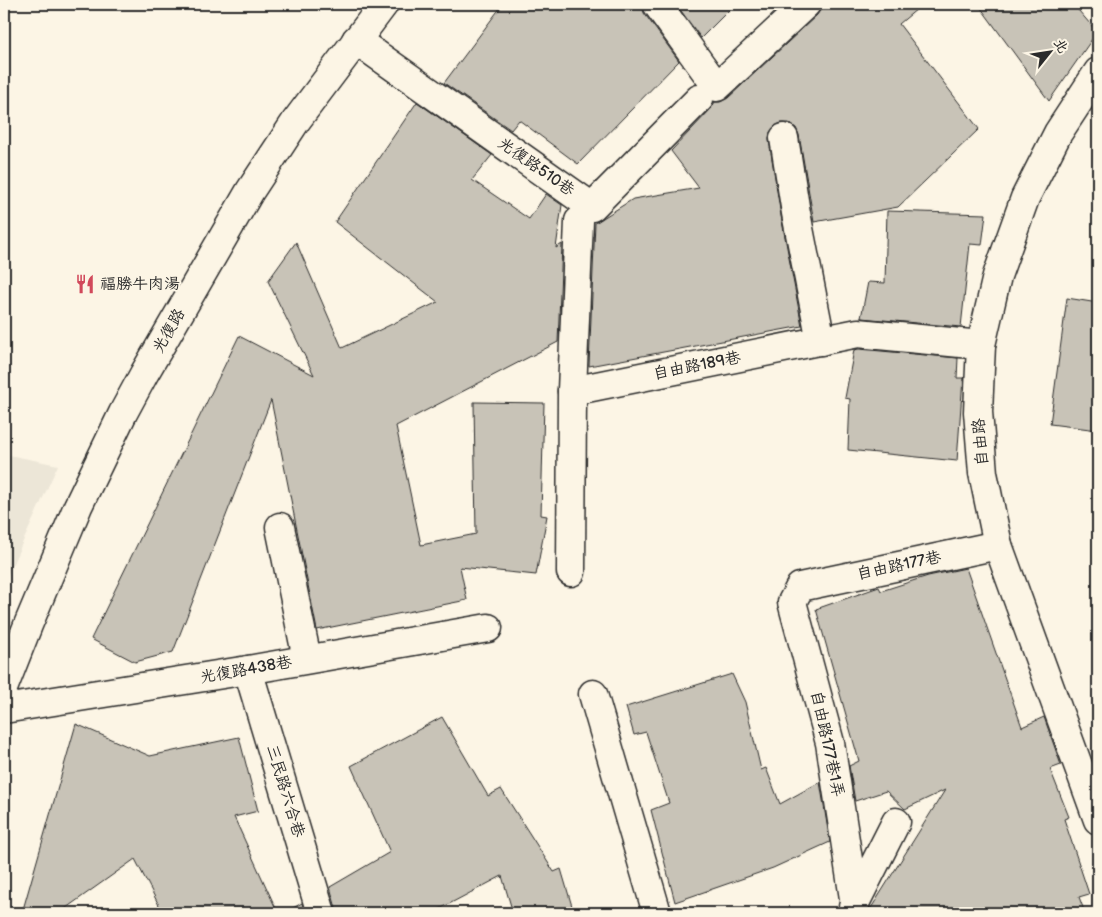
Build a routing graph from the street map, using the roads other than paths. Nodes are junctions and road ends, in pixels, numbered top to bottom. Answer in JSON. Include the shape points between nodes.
{"nodes":[{"id":1,"x":384,"y":4,"type":"edge"},
{"id":2,"x":657,"y":4,"type":"edge"},
{"id":3,"x":806,"y":4,"type":"edge"},
{"id":4,"x":356,"y":40,"type":"junction"},
{"id":5,"x":1098,"y":72,"type":"edge"},
{"id":6,"x":699,"y":99,"type":"dead end"},
{"id":7,"x":784,"y":138,"type":"dead end"},
{"id":8,"x":579,"y":221,"type":"dead end"},
{"id":9,"x":821,"y":341,"type":"junction"},
{"id":10,"x":981,"y":345,"type":"junction"},
{"id":11,"x":572,"y":391,"type":"junction"},
{"id":12,"x":280,"y":527,"type":"dead end"},
{"id":13,"x":998,"y":545,"type":"junction"},
{"id":14,"x":571,"y":572,"type":"dead end"},
{"id":15,"x":800,"y":587,"type":"joint"},
{"id":16,"x":488,"y":628,"type":"dead end"},
{"id":17,"x":307,"y":659,"type":"junction"},
{"id":18,"x":248,"y":670,"type":"junction"},
{"id":19,"x":4,"y":686,"type":"edge"},
{"id":20,"x":593,"y":694,"type":"dead end"},
{"id":21,"x":4,"y":709,"type":"edge"},
{"id":22,"x":1098,"y":820,"type":"edge"},
{"id":23,"x":896,"y":822,"type":"dead end"},
{"id":24,"x":852,"y":909,"type":"edge"},
{"id":25,"x":321,"y":913,"type":"edge"},
{"id":26,"x":657,"y":913,"type":"edge"}],
"edges":[{"from":1,"to":4,"type":"street","name":"光復路"},
{"from":2,"to":3,"type":"street","via":[[717,87]]},
{"from":4,"to":6,"type":"street","name":"光復路510巷","via":[[592,206]]},
{"from":4,"to":19,"type":"street","name":"光復路","via":[[296,121],[250,192],[123,413],[78,506]]},
{"from":5,"to":10,"type":"street","name":"自由路","via":[[1058,133],[1025,198],[997,276]]},
{"from":7,"to":9,"type":"street"},
{"from":8,"to":11,"type":"street"},
{"from":9,"to":10,"type":"street","name":"自由路189巷","via":[[858,333]]},
{"from":9,"to":11,"type":"street","name":"自由路189巷"},
{"from":10,"to":13,"type":"street","name":"自由路","via":[[978,412],[983,473]]},
{"from":11,"to":14,"type":"street"},
{"from":12,"to":17,"type":"street"},
{"from":13,"to":15,"type":"street","name":"自由路177巷"},
{"from":13,"to":22,"type":"street","name":"自由路"},
{"from":15,"to":24,"type":"street","name":"自由路177巷1弄","via":[[792,602],[830,743]]},
{"from":16,"to":17,"type":"street","name":"光復路438巷"},
{"from":17,"to":18,"type":"street","name":"光復路438巷"},
{"from":18,"to":21,"type":"street","name":"光復路438巷"},
{"from":18,"to":25,"type":"street","name":"三民路六合巷"},
{"from":20,"to":26,"type":"street"},
{"from":23,"to":24,"type":"street"}]}
